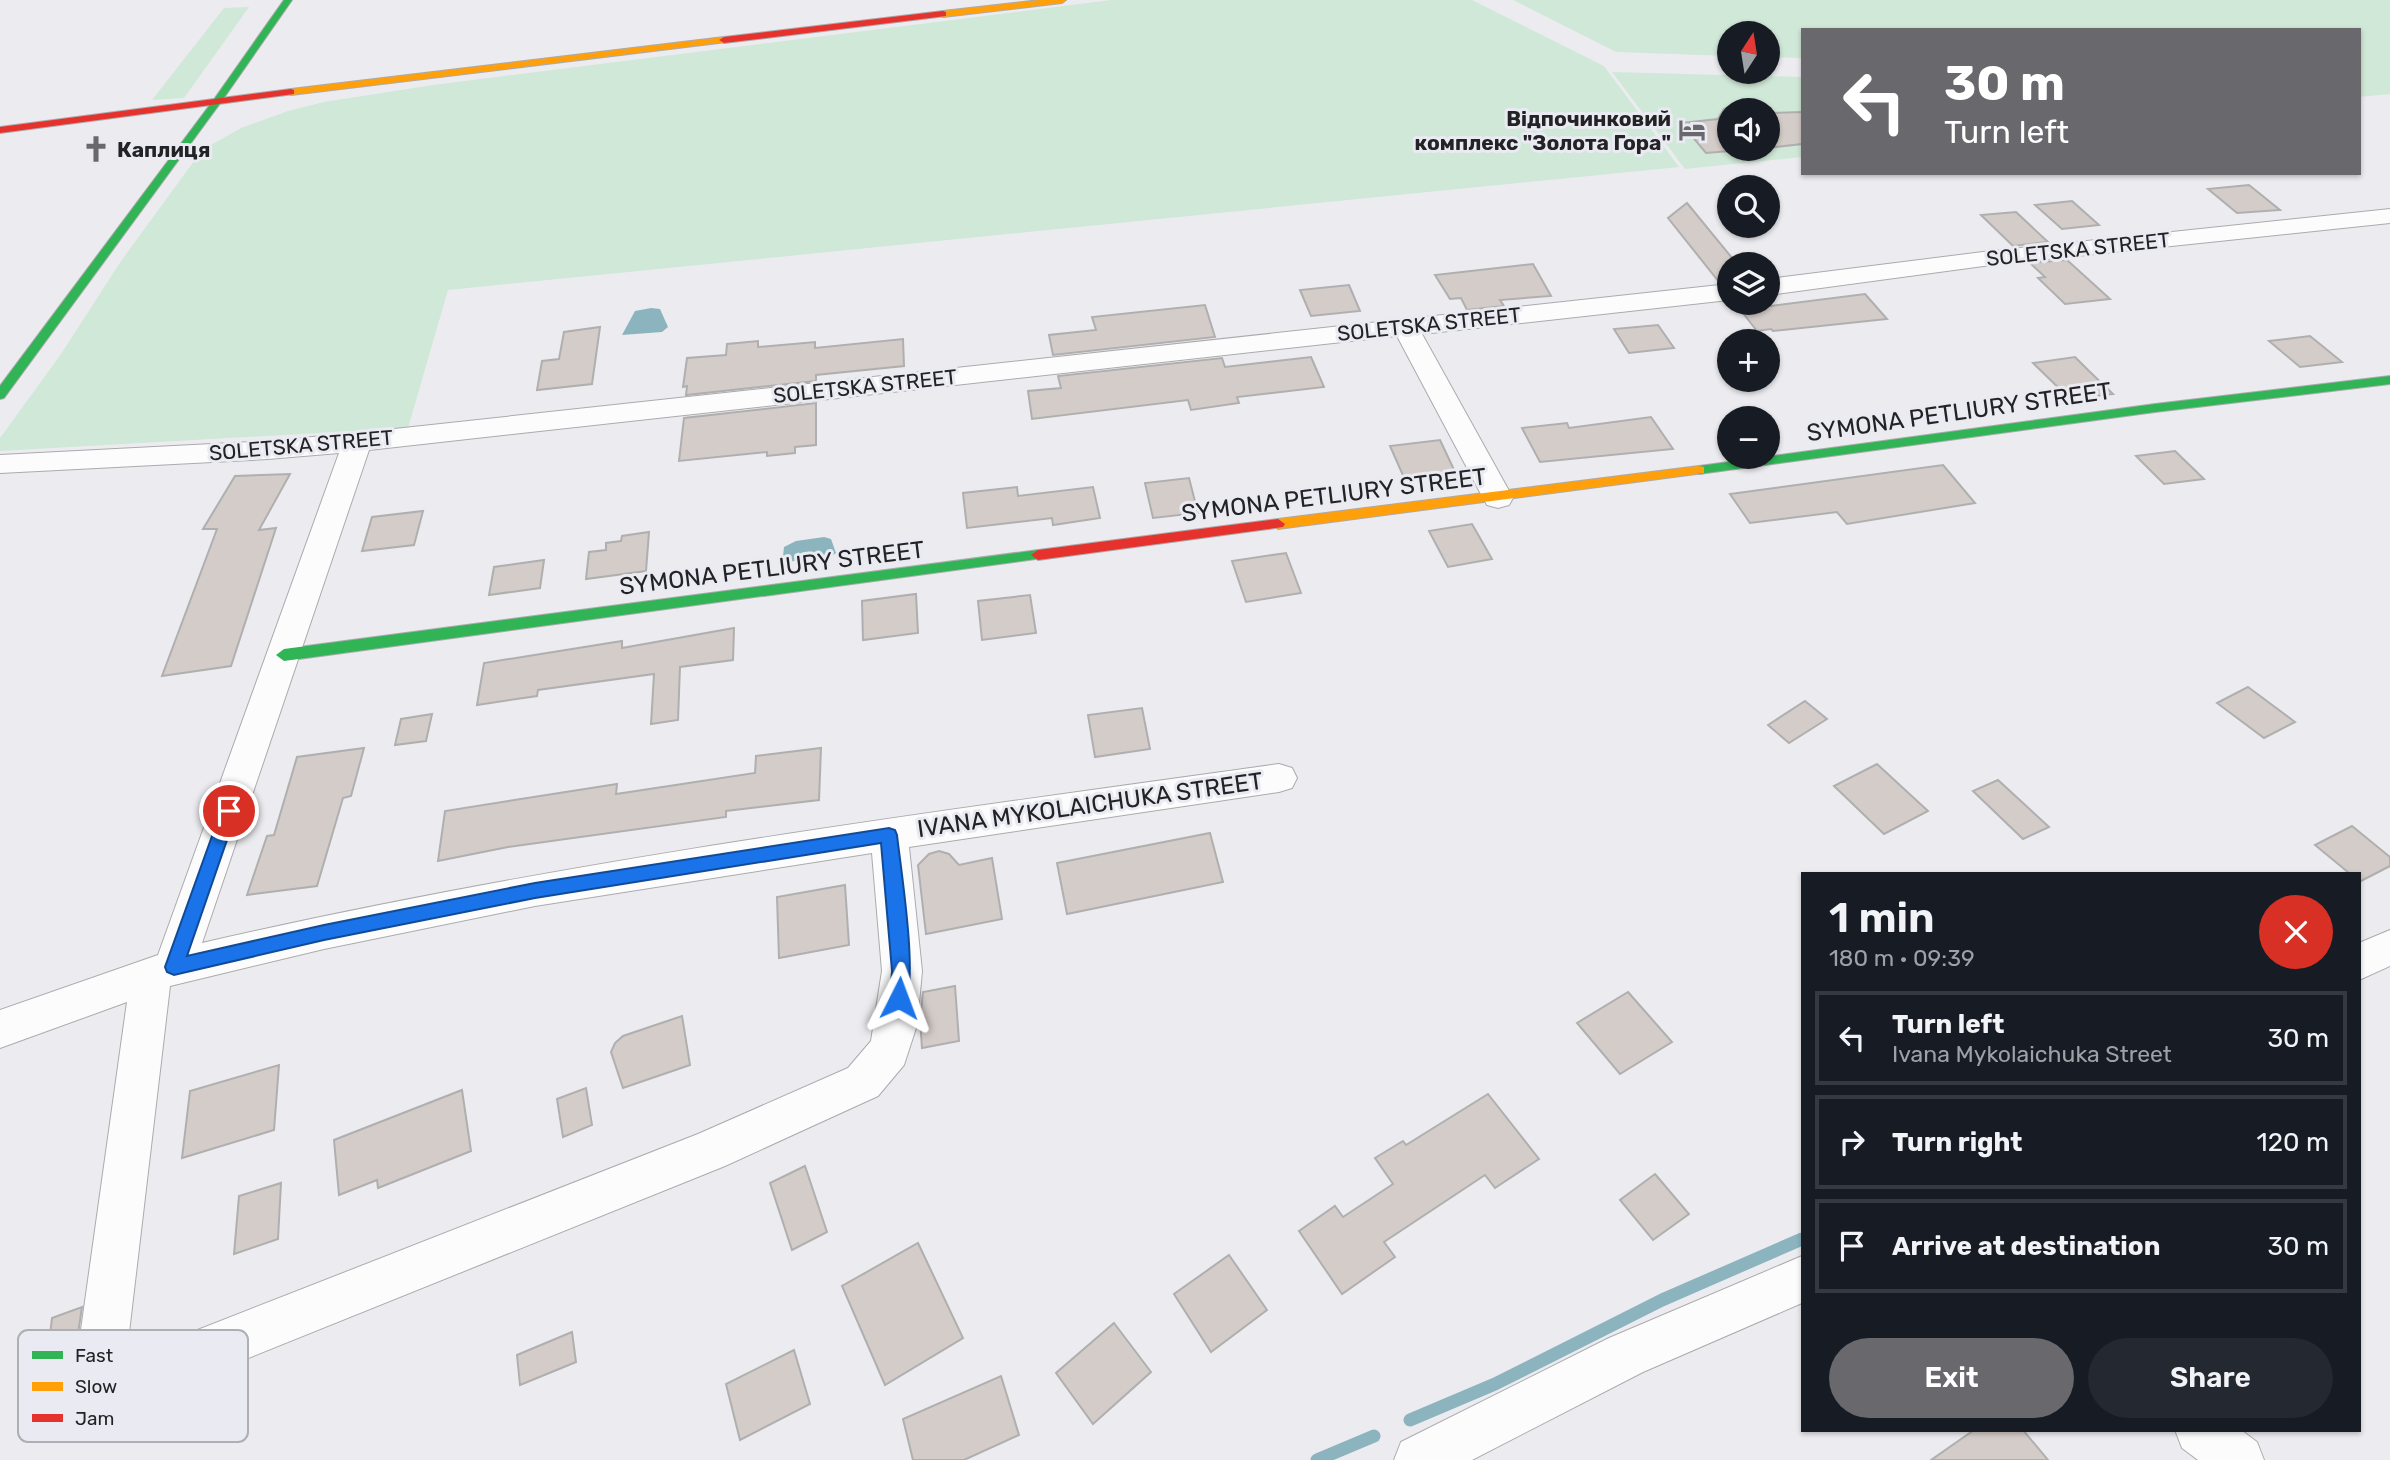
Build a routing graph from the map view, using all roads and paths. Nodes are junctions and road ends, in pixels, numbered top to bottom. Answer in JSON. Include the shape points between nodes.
{"nodes":[{"id":1,"x":288,"y":0,"type":"edge"},
{"id":2,"x":1062,"y":0,"type":"edge"},
{"id":3,"x":251,"y":52,"type":"junction"},
{"id":4,"x":257,"y":70,"type":"dead end"},
{"id":5,"x":280,"y":79,"type":"dead end"},
{"id":6,"x":371,"y":82,"type":"junction"},
{"id":7,"x":218,"y":100,"type":"junction"},
{"id":8,"x":245,"y":115,"type":"dead end"},
{"id":9,"x":218,"y":127,"type":"dead end"},
{"id":10,"x":0,"y":130,"type":"edge"},
{"id":11,"x":183,"y":148,"type":"junction"},
{"id":12,"x":2390,"y":216,"type":"edge"},
{"id":13,"x":1780,"y":285,"type":"edge"},
{"id":14,"x":1717,"y":293,"type":"edge"},
{"id":15,"x":1405,"y":326,"type":"junction"},
{"id":16,"x":2390,"y":380,"type":"edge"},
{"id":17,"x":0,"y":395,"type":"edge"},
{"id":18,"x":357,"y":442,"type":"junction"},
{"id":19,"x":0,"y":464,"type":"edge"},
{"id":20,"x":1498,"y":498,"type":"junction"},
{"id":21,"x":284,"y":655,"type":"junction"},
{"id":22,"x":1279,"y":778,"type":"dead end"},
{"id":23,"x":889,"y":835,"type":"junction"},
{"id":24,"x":2390,"y":947,"type":"edge"},
{"id":25,"x":2361,"y":961,"type":"edge"},
{"id":26,"x":163,"y":970,"type":"junction"},
{"id":27,"x":0,"y":1028,"type":"edge"},
{"id":28,"x":1801,"y":1279,"type":"edge"},
{"id":29,"x":107,"y":1330,"type":"edge"},
{"id":30,"x":248,"y":1334,"type":"edge"},
{"id":31,"x":2203,"y":1432,"type":"edge"},
{"id":32,"x":1419,"y":1460,"type":"edge"},
{"id":33,"x":2239,"y":1460,"type":"edge"}],
"edges":[{"from":1,"to":3,"type":"main road"},
{"from":2,"to":6,"type":"main road"},
{"from":3,"to":4,"type":"main road"},
{"from":3,"to":7,"type":"main road"},
{"from":5,"to":6,"type":"main road"},
{"from":6,"to":7,"type":"main road"},
{"from":6,"to":8,"type":"main road","via":[[307,95]]},
{"from":7,"to":10,"type":"main road"},
{"from":7,"to":11,"type":"main road"},
{"from":9,"to":11,"type":"main road"},
{"from":11,"to":17,"type":"main road"},
{"from":12,"to":13,"type":"street","name":"SOLETSKA STREET"},
{"from":14,"to":15,"type":"street","name":"SOLETSKA STREET"},
{"from":15,"to":18,"type":"street","name":"SOLETSKA STREET"},
{"from":15,"to":20,"type":"street"},
{"from":16,"to":20,"type":"main road","name":"SYMONA PETLIURY STREET"},
{"from":18,"to":19,"type":"street","name":"SOLETSKA STREET"},
{"from":18,"to":21,"type":"street"},
{"from":20,"to":21,"type":"main road","name":"SYMONA PETLIURY STREET"},
{"from":21,"to":26,"type":"street"},
{"from":22,"to":23,"type":"street","name":"IVANA MYKOLAICHUKA STREET"},
{"from":23,"to":26,"type":"street","name":"IVANA MYKOLAICHUKA STREET","via":[[535,890]]},
{"from":23,"to":30,"type":"street","via":[[902,971],[889,1051],[863,1082],[709,1151]]},
{"from":24,"to":25,"type":"street"},
{"from":26,"to":27,"type":"street","name":"IVANA MYKOLAICHUKA STREET"},
{"from":26,"to":29,"type":"street"},
{"from":28,"to":32,"type":"street","via":[[1626,1355]]},
{"from":31,"to":33,"type":"street"}]}
